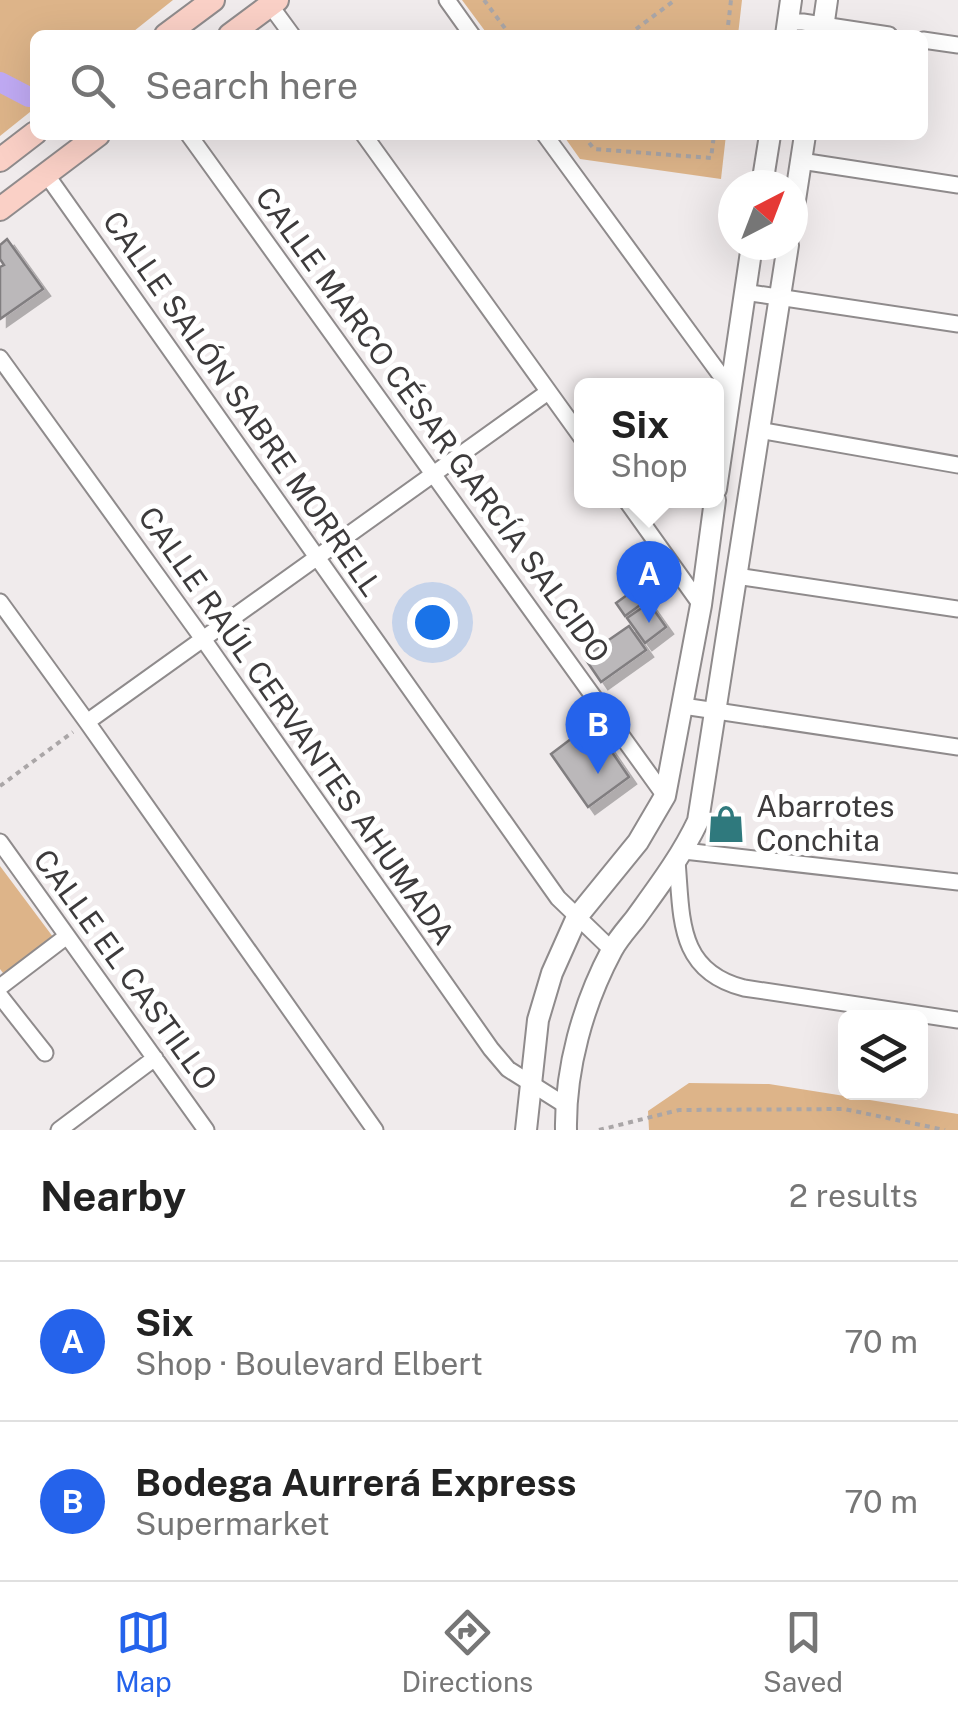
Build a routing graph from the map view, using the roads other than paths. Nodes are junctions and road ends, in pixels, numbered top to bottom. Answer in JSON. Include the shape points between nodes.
{"nodes":[{"id":1,"x":213,"y":0,"type":"edge"},
{"id":2,"x":447,"y":0,"type":"edge"},
{"id":3,"x":791,"y":0,"type":"edge"},
{"id":4,"x":827,"y":0,"type":"edge"},
{"id":5,"x":274,"y":2,"type":"edge"},
{"id":6,"x":787,"y":29,"type":"edge"},
{"id":7,"x":173,"y":30,"type":"edge"},
{"id":8,"x":237,"y":30,"type":"edge"},
{"id":9,"x":289,"y":30,"type":"edge"},
{"id":10,"x":468,"y":30,"type":"edge"},
{"id":11,"x":822,"y":30,"type":"edge"},
{"id":12,"x":928,"y":41,"type":"edge"},
{"id":13,"x":958,"y":44,"type":"edge"},
{"id":14,"x":30,"y":137,"type":"edge"},
{"id":15,"x":91,"y":140,"type":"edge"},
{"id":16,"x":193,"y":140,"type":"edge"},
{"id":17,"x":368,"y":140,"type":"edge"},
{"id":18,"x":550,"y":140,"type":"edge"},
{"id":19,"x":769,"y":140,"type":"edge"},
{"id":20,"x":804,"y":140,"type":"edge"},
{"id":21,"x":0,"y":160,"type":"edge"},
{"id":22,"x":801,"y":161,"type":"junction"},
{"id":23,"x":764,"y":170,"type":"edge"},
{"id":24,"x":800,"y":170,"type":"edge"},
{"id":25,"x":46,"y":174,"type":"junction"},
{"id":26,"x":958,"y":185,"type":"edge"},
{"id":27,"x":0,"y":209,"type":"edge"},
{"id":28,"x":749,"y":260,"type":"edge"},
{"id":29,"x":786,"y":260,"type":"edge"},
{"id":30,"x":744,"y":292,"type":"junction"},
{"id":31,"x":780,"y":299,"type":"junction"},
{"id":32,"x":958,"y":324,"type":"edge"},
{"id":33,"x":0,"y":358,"type":"edge"},
{"id":34,"x":723,"y":378,"type":"edge"},
{"id":35,"x":724,"y":380,"type":"edge"},
{"id":36,"x":730,"y":388,"type":"junction"},
{"id":37,"x":548,"y":392,"type":"junction"},
{"id":38,"x":574,"y":427,"type":"edge"},
{"id":39,"x":759,"y":430,"type":"junction"},
{"id":40,"x":724,"y":431,"type":"edge"},
{"id":41,"x":958,"y":466,"type":"edge"},
{"id":42,"x":434,"y":474,"type":"junction"},
{"id":43,"x":632,"y":508,"type":"edge"},
{"id":44,"x":714,"y":508,"type":"edge"},
{"id":45,"x":317,"y":557,"type":"junction"},
{"id":46,"x":736,"y":576,"type":"junction"},
{"id":47,"x":0,"y":602,"type":"edge"},
{"id":48,"x":701,"y":605,"type":"junction"},
{"id":49,"x":958,"y":609,"type":"edge"},
{"id":50,"x":202,"y":639,"type":"junction"},
{"id":51,"x":683,"y":706,"type":"junction"},
{"id":52,"x":715,"y":712,"type":"junction"},
{"id":53,"x":87,"y":722,"type":"junction"},
{"id":54,"x":958,"y":747,"type":"edge"},
{"id":55,"x":666,"y":796,"type":"junction"},
{"id":56,"x":0,"y":842,"type":"edge"},
{"id":57,"x":680,"y":856,"type":"junction"},
{"id":58,"x":958,"y":882,"type":"edge"},
{"id":59,"x":577,"y":917,"type":"junction"},
{"id":60,"x":67,"y":936,"type":"junction"},
{"id":61,"x":612,"y":950,"type":"junction"},
{"id":62,"x":0,"y":987,"type":"edge"},
{"id":63,"x":0,"y":996,"type":"edge"},
{"id":64,"x":958,"y":1020,"type":"edge"},
{"id":65,"x":45,"y":1053,"type":"dead end"},
{"id":66,"x":155,"y":1058,"type":"junction"},
{"id":67,"x":530,"y":1082,"type":"junction"},
{"id":68,"x":566,"y":1105,"type":"junction"},
{"id":69,"x":59,"y":1130,"type":"edge"},
{"id":70,"x":206,"y":1130,"type":"edge"},
{"id":71,"x":375,"y":1130,"type":"edge"},
{"id":72,"x":526,"y":1130,"type":"edge"},
{"id":73,"x":566,"y":1130,"type":"edge"}],
"edges":[{"from":1,"to":7,"type":"main road"},
{"from":2,"to":10,"type":"street"},
{"from":3,"to":6,"type":"street"},
{"from":4,"to":11,"type":"street"},
{"from":5,"to":8,"type":"main road"},
{"from":5,"to":9,"type":"street"},
{"from":6,"to":11,"type":"street","via":[[803,22]]},
{"from":12,"to":13,"type":"street"},
{"from":14,"to":21,"type":"main road"},
{"from":15,"to":25,"type":"main road"},
{"from":16,"to":42,"type":"street","name":"CALLE MARCO CÉSAR GARCÍA SALCIDO"},
{"from":17,"to":37,"type":"street"},
{"from":18,"to":34,"type":"street"},
{"from":19,"to":23,"type":"street"},
{"from":20,"to":22,"type":"street"},
{"from":22,"to":24,"type":"street"},
{"from":22,"to":26,"type":"street"},
{"from":25,"to":27,"type":"main road"},
{"from":25,"to":45,"type":"street","name":"CALLE SALÓN SABRE MORRELL"},
{"from":28,"to":30,"type":"street"},
{"from":29,"to":31,"type":"street"},
{"from":30,"to":31,"type":"street"},
{"from":30,"to":36,"type":"street"},
{"from":31,"to":32,"type":"street"},
{"from":31,"to":39,"type":"street"},
{"from":33,"to":50,"type":"street","name":"CALLE RAÚL CERVANTES AHUMADA"},
{"from":35,"to":36,"type":"street"},
{"from":36,"to":40,"type":"street"},
{"from":37,"to":38,"type":"street"},
{"from":37,"to":42,"type":"street"},
{"from":39,"to":41,"type":"street"},
{"from":39,"to":46,"type":"street"},
{"from":42,"to":45,"type":"street"},
{"from":42,"to":55,"type":"street","name":"CALLE MARCO CÉSAR GARCÍA SALCIDO"},
{"from":43,"to":48,"type":"street"},
{"from":44,"to":48,"type":"street"},
{"from":45,"to":50,"type":"street"},
{"from":45,"to":59,"type":"street","name":"CALLE SALÓN SABRE MORRELL"},
{"from":46,"to":49,"type":"street"},
{"from":46,"to":52,"type":"street"},
{"from":47,"to":53,"type":"street"},
{"from":48,"to":51,"type":"street"},
{"from":50,"to":53,"type":"street"},
{"from":50,"to":67,"type":"street","name":"CALLE RAÚL CERVANTES AHUMADA","via":[[491,1049]]},
{"from":51,"to":52,"type":"street"},
{"from":51,"to":55,"type":"street"},
{"from":52,"to":54,"type":"street"},
{"from":52,"to":57,"type":"street","via":[[698,821]]},
{"from":53,"to":71,"type":"street"},
{"from":55,"to":59,"type":"street"},
{"from":56,"to":60,"type":"street","name":"CALLE EL CASTILLO"},
{"from":57,"to":58,"type":"street"},
{"from":57,"to":61,"type":"street"},
{"from":57,"to":64,"type":"street","via":[[686,940],[712,976],[744,988]]},
{"from":59,"to":61,"type":"street","name":"CALLE SALÓN SABRE MORRELL"},
{"from":59,"to":67,"type":"street","via":[[543,996]]},
{"from":60,"to":62,"type":"street"},
{"from":60,"to":66,"type":"street","name":"CALLE EL CASTILLO"},
{"from":61,"to":68,"type":"street","via":[[583,1018]]},
{"from":63,"to":65,"type":"street"},
{"from":66,"to":69,"type":"street"},
{"from":66,"to":70,"type":"street","name":"CALLE EL CASTILLO"},
{"from":67,"to":68,"type":"street","name":"CALLE RAÚL CERVANTES AHUMADA"},
{"from":67,"to":72,"type":"street"},
{"from":68,"to":73,"type":"street"}]}
